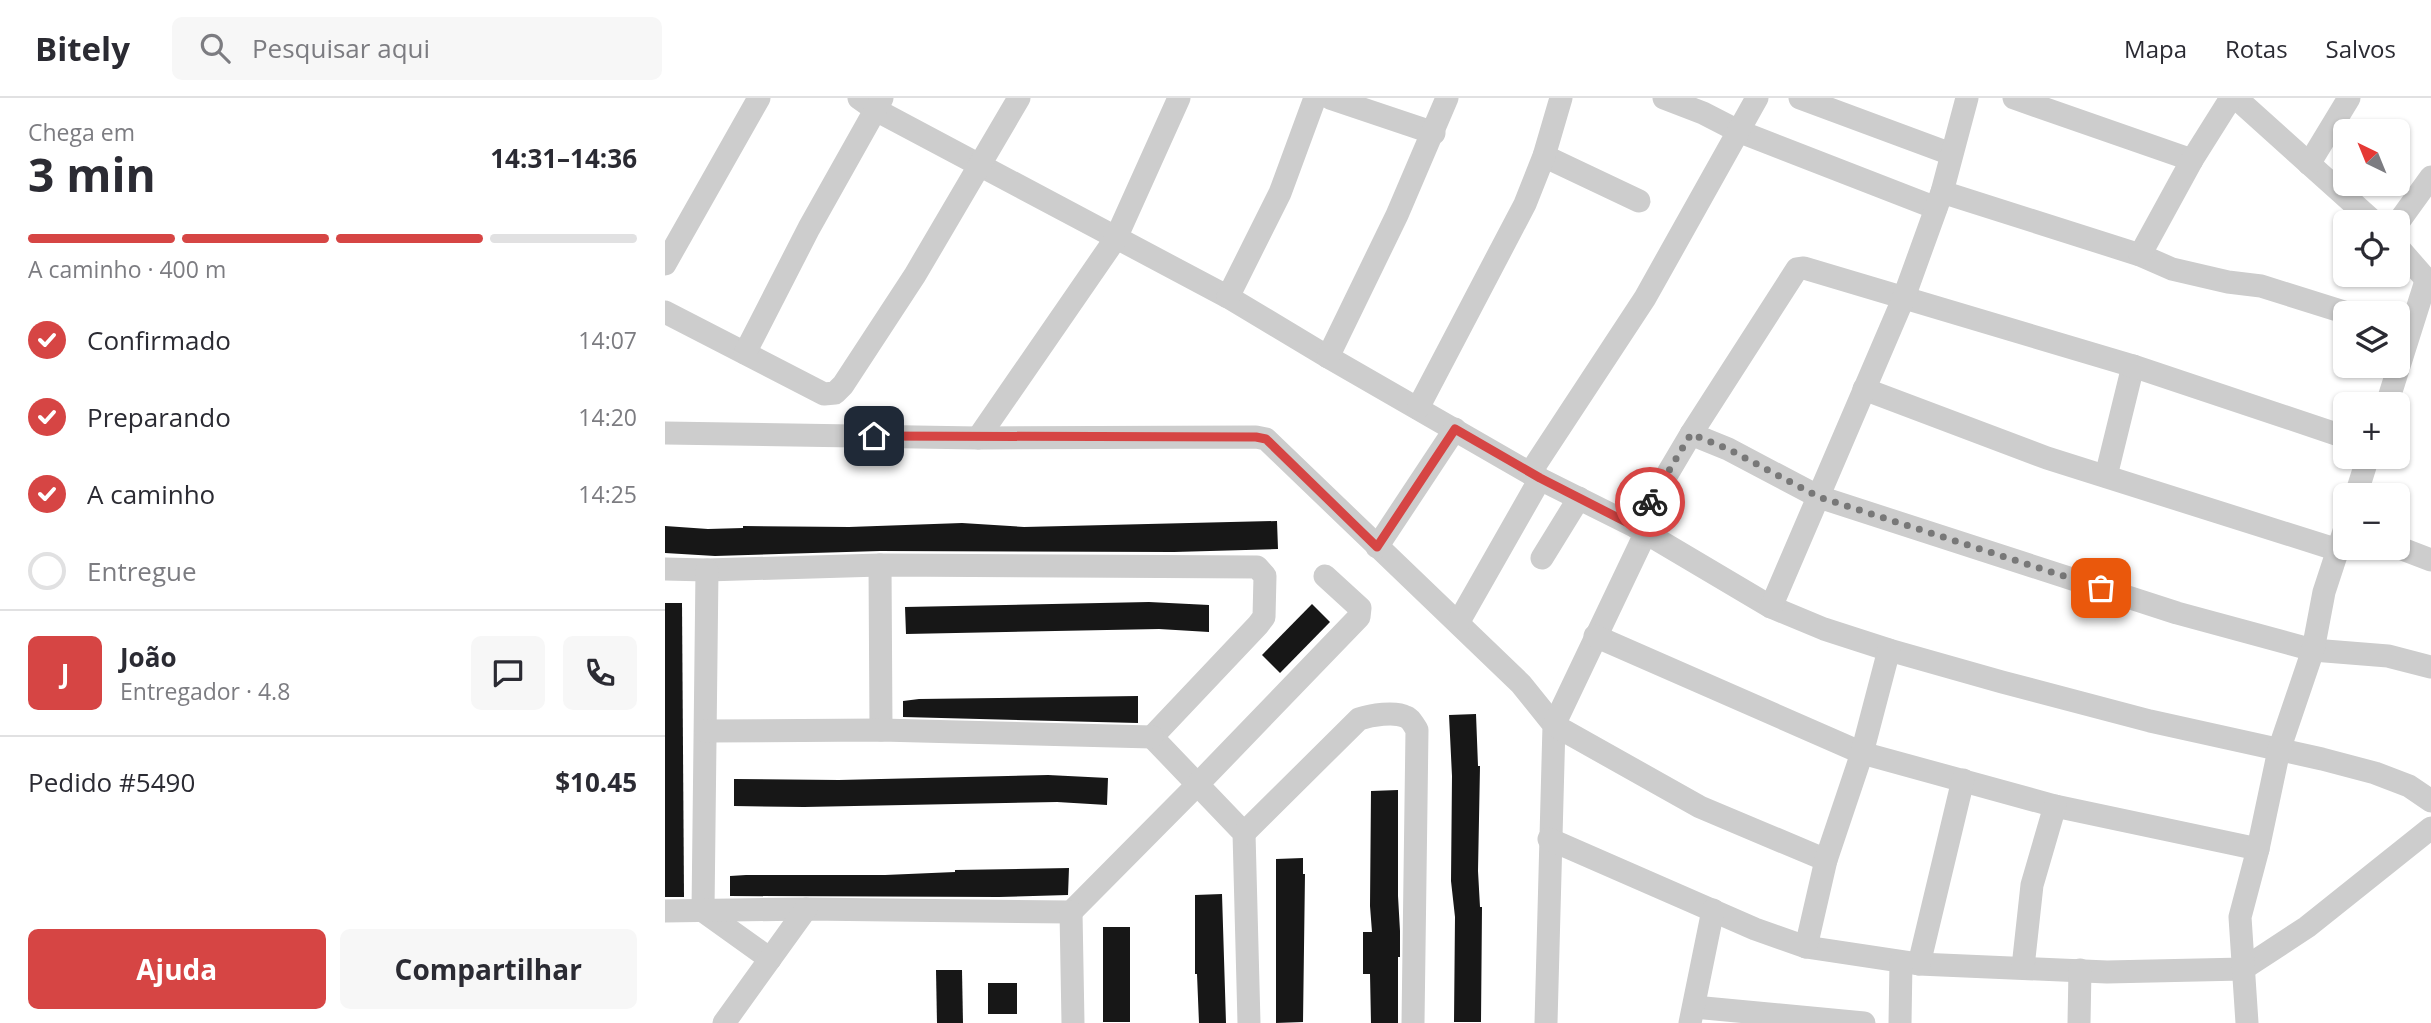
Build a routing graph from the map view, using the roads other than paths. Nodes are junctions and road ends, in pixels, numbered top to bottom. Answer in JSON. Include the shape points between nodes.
{"nodes":[{"id":1,"x":759,"y":98,"type":"edge"},
{"id":2,"x":1019,"y":98,"type":"edge"},
{"id":3,"x":1179,"y":98,"type":"edge"},
{"id":4,"x":1315,"y":98,"type":"edge"},
{"id":5,"x":1330,"y":98,"type":"edge"},
{"id":6,"x":1447,"y":98,"type":"edge"},
{"id":7,"x":1561,"y":98,"type":"edge"},
{"id":8,"x":1757,"y":98,"type":"edge"},
{"id":9,"x":1800,"y":98,"type":"edge"},
{"id":10,"x":1966,"y":98,"type":"edge"},
{"id":11,"x":2014,"y":98,"type":"edge"},
{"id":12,"x":2233,"y":98,"type":"edge"},
{"id":13,"x":2350,"y":98,"type":"edge"},
{"id":14,"x":1676,"y":100,"type":"edge"},
{"id":15,"x":872,"y":102,"type":"edge"},
{"id":16,"x":1738,"y":131,"type":"junction"},
{"id":17,"x":1434,"y":132,"type":"junction"},
{"id":18,"x":1951,"y":154,"type":"junction"},
{"id":19,"x":1544,"y":156,"type":"junction"},
{"id":20,"x":2192,"y":160,"type":"junction"},
{"id":21,"x":2309,"y":164,"type":"junction"},
{"id":22,"x":980,"y":167,"type":"junction"},
{"id":23,"x":2431,"y":177,"type":"edge"},
{"id":24,"x":1939,"y":200,"type":"junction"},
{"id":25,"x":1639,"y":201,"type":"dead end"},
{"id":26,"x":2361,"y":210,"type":"edge"},
{"id":27,"x":2407,"y":210,"type":"edge"},
{"id":28,"x":1115,"y":238,"type":"junction"},
{"id":29,"x":2140,"y":255,"type":"junction"},
{"id":30,"x":2410,"y":261,"type":"edge"},
{"id":31,"x":665,"y":264,"type":"edge"},
{"id":32,"x":2429,"y":283,"type":"edge"},
{"id":33,"x":1228,"y":297,"type":"junction"},
{"id":34,"x":1904,"y":297,"type":"junction"},
{"id":35,"x":2333,"y":309,"type":"edge"},
{"id":36,"x":665,"y":312,"type":"edge"},
{"id":37,"x":2410,"y":325,"type":"edge"},
{"id":38,"x":745,"y":353,"type":"junction"},
{"id":39,"x":1328,"y":357,"type":"junction"},
{"id":40,"x":2133,"y":366,"type":"junction"},
{"id":41,"x":1864,"y":390,"type":"junction"},
{"id":42,"x":1419,"y":408,"type":"junction"},
{"id":43,"x":1455,"y":429,"type":"junction"},
{"id":44,"x":665,"y":433,"type":"edge"},
{"id":45,"x":2333,"y":433,"type":"edge"},
{"id":46,"x":1691,"y":434,"type":"junction"},
{"id":47,"x":978,"y":438,"type":"junction"},
{"id":48,"x":1535,"y":476,"type":"junction"},
{"id":49,"x":2106,"y":477,"type":"junction"},
{"id":50,"x":1819,"y":497,"type":"junction"},
{"id":51,"x":1579,"y":498,"type":"junction"},
{"id":52,"x":1641,"y":529,"type":"junction"},
{"id":53,"x":1377,"y":547,"type":"junction"},
{"id":54,"x":2333,"y":548,"type":"edge"},
{"id":55,"x":2410,"y":552,"type":"edge"},
{"id":56,"x":1542,"y":558,"type":"dead end"},
{"id":57,"x":2335,"y":560,"type":"edge"},
{"id":58,"x":2431,"y":560,"type":"edge"},
{"id":59,"x":880,"y":565,"type":"junction"},
{"id":60,"x":665,"y":569,"type":"edge"},
{"id":61,"x":707,"y":570,"type":"junction"},
{"id":62,"x":1325,"y":576,"type":"dead end"},
{"id":63,"x":1771,"y":607,"type":"junction"},
{"id":64,"x":1458,"y":623,"type":"junction"},
{"id":65,"x":1595,"y":636,"type":"junction"},
{"id":66,"x":1889,"y":650,"type":"junction"},
{"id":67,"x":2313,"y":650,"type":"junction"},
{"id":68,"x":2431,"y":667,"type":"edge"},
{"id":69,"x":1554,"y":725,"type":"junction"},
{"id":70,"x":881,"y":730,"type":"junction"},
{"id":71,"x":706,"y":731,"type":"junction"},
{"id":72,"x":1152,"y":737,"type":"junction"},
{"id":73,"x":2279,"y":750,"type":"junction"},
{"id":74,"x":1862,"y":753,"type":"junction"},
{"id":75,"x":1963,"y":780,"type":"junction"},
{"id":76,"x":1197,"y":785,"type":"junction"},
{"id":77,"x":2431,"y":801,"type":"edge"},
{"id":78,"x":2055,"y":806,"type":"junction"},
{"id":79,"x":2431,"y":828,"type":"edge"},
{"id":80,"x":1244,"y":833,"type":"junction"},
{"id":81,"x":1549,"y":839,"type":"junction"},
{"id":82,"x":2258,"y":849,"type":"junction"},
{"id":83,"x":1826,"y":860,"type":"junction"},
{"id":84,"x":806,"y":909,"type":"junction"},
{"id":85,"x":1713,"y":910,"type":"junction"},
{"id":86,"x":665,"y":911,"type":"edge"},
{"id":87,"x":703,"y":911,"type":"junction"},
{"id":88,"x":1071,"y":912,"type":"junction"},
{"id":89,"x":1805,"y":947,"type":"junction"},
{"id":90,"x":770,"y":959,"type":"junction"},
{"id":91,"x":1910,"y":963,"type":"junction"},
{"id":92,"x":2023,"y":967,"type":"junction"},
{"id":93,"x":2243,"y":969,"type":"junction"},
{"id":94,"x":2080,"y":970,"type":"junction"},
{"id":95,"x":1692,"y":1015,"type":"edge"},
{"id":96,"x":724,"y":1023,"type":"edge"},
{"id":97,"x":1073,"y":1023,"type":"edge"},
{"id":98,"x":1249,"y":1023,"type":"edge"},
{"id":99,"x":1413,"y":1023,"type":"edge"},
{"id":100,"x":1547,"y":1023,"type":"edge"},
{"id":101,"x":1864,"y":1023,"type":"edge"},
{"id":102,"x":1900,"y":1023,"type":"edge"},
{"id":103,"x":2079,"y":1023,"type":"edge"},
{"id":104,"x":2247,"y":1023,"type":"edge"}],
"edges":[{"from":1,"to":31,"type":"street"},
{"from":2,"to":22,"type":"street"},
{"from":3,"to":28,"type":"street"},
{"from":4,"to":33,"type":"street","via":[[1280,193]]},
{"from":5,"to":17,"type":"street"},
{"from":6,"to":17,"type":"street"},
{"from":7,"to":19,"type":"street"},
{"from":8,"to":16,"type":"street"},
{"from":9,"to":18,"type":"street"},
{"from":10,"to":18,"type":"street"},
{"from":11,"to":20,"type":"street"},
{"from":12,"to":20,"type":"street"},
{"from":12,"to":21,"type":"street"},
{"from":13,"to":21,"type":"street"},
{"from":14,"to":16,"type":"street"},
{"from":15,"to":22,"type":"street"},
{"from":15,"to":38,"type":"street"},
{"from":16,"to":24,"type":"street"},
{"from":16,"to":48,"type":"street","via":[[1645,298]]},
{"from":17,"to":39,"type":"street"},
{"from":18,"to":24,"type":"street"},
{"from":19,"to":25,"type":"street"},
{"from":19,"to":42,"type":"street","via":[[1525,204]]},
{"from":20,"to":29,"type":"street"},
{"from":21,"to":26,"type":"street"},
{"from":22,"to":28,"type":"street"},
{"from":22,"to":38,"type":"street","via":[[915,275],[835,393],[824,394]]},
{"from":23,"to":27,"type":"street"},
{"from":24,"to":29,"type":"street"},
{"from":24,"to":34,"type":"street"},
{"from":28,"to":33,"type":"street"},
{"from":28,"to":47,"type":"street"},
{"from":29,"to":35,"type":"street","via":[[2172,270],[2261,286]]},
{"from":30,"to":32,"type":"street"},
{"from":32,"to":37,"type":"street"},
{"from":33,"to":39,"type":"street"},
{"from":34,"to":40,"type":"street"},
{"from":34,"to":41,"type":"street"},
{"from":34,"to":46,"type":"street","via":[[1797,269]]},
{"from":36,"to":38,"type":"street"},
{"from":39,"to":42,"type":"street"},
{"from":40,"to":45,"type":"street"},
{"from":40,"to":49,"type":"street"},
{"from":41,"to":49,"type":"street"},
{"from":41,"to":50,"type":"street"},
{"from":42,"to":43,"type":"street"},
{"from":43,"to":48,"type":"street"},
{"from":43,"to":53,"type":"street"},
{"from":44,"to":47,"type":"street"},
{"from":46,"to":50,"type":"street"},
{"from":46,"to":52,"type":"street"},
{"from":47,"to":53,"type":"street","via":[[1266,439]]},
{"from":48,"to":51,"type":"street"},
{"from":48,"to":64,"type":"street"},
{"from":49,"to":54,"type":"street"},
{"from":50,"to":63,"type":"street"},
{"from":50,"to":67,"type":"street","via":[[2177,613]]},
{"from":51,"to":52,"type":"street"},
{"from":51,"to":56,"type":"street"},
{"from":52,"to":63,"type":"street"},
{"from":52,"to":65,"type":"street"},
{"from":53,"to":64,"type":"street"},
{"from":55,"to":58,"type":"street"},
{"from":57,"to":67,"type":"street"},
{"from":59,"to":61,"type":"street"},
{"from":59,"to":70,"type":"street"},
{"from":59,"to":72,"type":"street","via":[[1257,567],[1265,576],[1264,617]]},
{"from":60,"to":61,"type":"street"},
{"from":61,"to":71,"type":"street"},
{"from":62,"to":76,"type":"street","via":[[1360,608],[1359,617]]},
{"from":63,"to":66,"type":"street"},
{"from":64,"to":69,"type":"street","via":[[1521,684]]},
{"from":65,"to":69,"type":"street"},
{"from":65,"to":74,"type":"street"},
{"from":66,"to":73,"type":"street","via":[[2150,721]]},
{"from":66,"to":74,"type":"street"},
{"from":67,"to":68,"type":"street","via":[[2388,656]]},
{"from":67,"to":73,"type":"street"},
{"from":69,"to":81,"type":"street"},
{"from":69,"to":83,"type":"street","via":[[1691,803]]},
{"from":70,"to":71,"type":"street"},
{"from":70,"to":72,"type":"street"},
{"from":71,"to":87,"type":"street"},
{"from":72,"to":76,"type":"street"},
{"from":73,"to":77,"type":"street","via":[[2375,773],[2409,786]]},
{"from":73,"to":82,"type":"street"},
{"from":74,"to":75,"type":"street"},
{"from":74,"to":83,"type":"street"},
{"from":75,"to":78,"type":"street"},
{"from":75,"to":91,"type":"street"},
{"from":76,"to":80,"type":"street"},
{"from":76,"to":88,"type":"street"},
{"from":78,"to":82,"type":"street"},
{"from":78,"to":92,"type":"street","via":[[2032,885]]},
{"from":79,"to":93,"type":"street","via":[[2307,927]]},
{"from":80,"to":98,"type":"street"},
{"from":80,"to":99,"type":"street","via":[[1359,719],[1404,715],[1411,721],[1417,730]]},
{"from":81,"to":85,"type":"street"},
{"from":81,"to":100,"type":"street"},
{"from":82,"to":93,"type":"street","via":[[2240,917]]},
{"from":83,"to":89,"type":"street"},
{"from":84,"to":87,"type":"street"},
{"from":84,"to":88,"type":"street"},
{"from":84,"to":90,"type":"street"},
{"from":85,"to":89,"type":"street"},
{"from":85,"to":95,"type":"street"},
{"from":86,"to":87,"type":"street"},
{"from":87,"to":90,"type":"street"},
{"from":88,"to":97,"type":"street"},
{"from":89,"to":91,"type":"street"},
{"from":90,"to":96,"type":"street"},
{"from":91,"to":92,"type":"street"},
{"from":91,"to":102,"type":"street"},
{"from":92,"to":94,"type":"street"},
{"from":93,"to":94,"type":"street"},
{"from":93,"to":104,"type":"street"},
{"from":94,"to":103,"type":"street"},
{"from":95,"to":101,"type":"street"}]}
